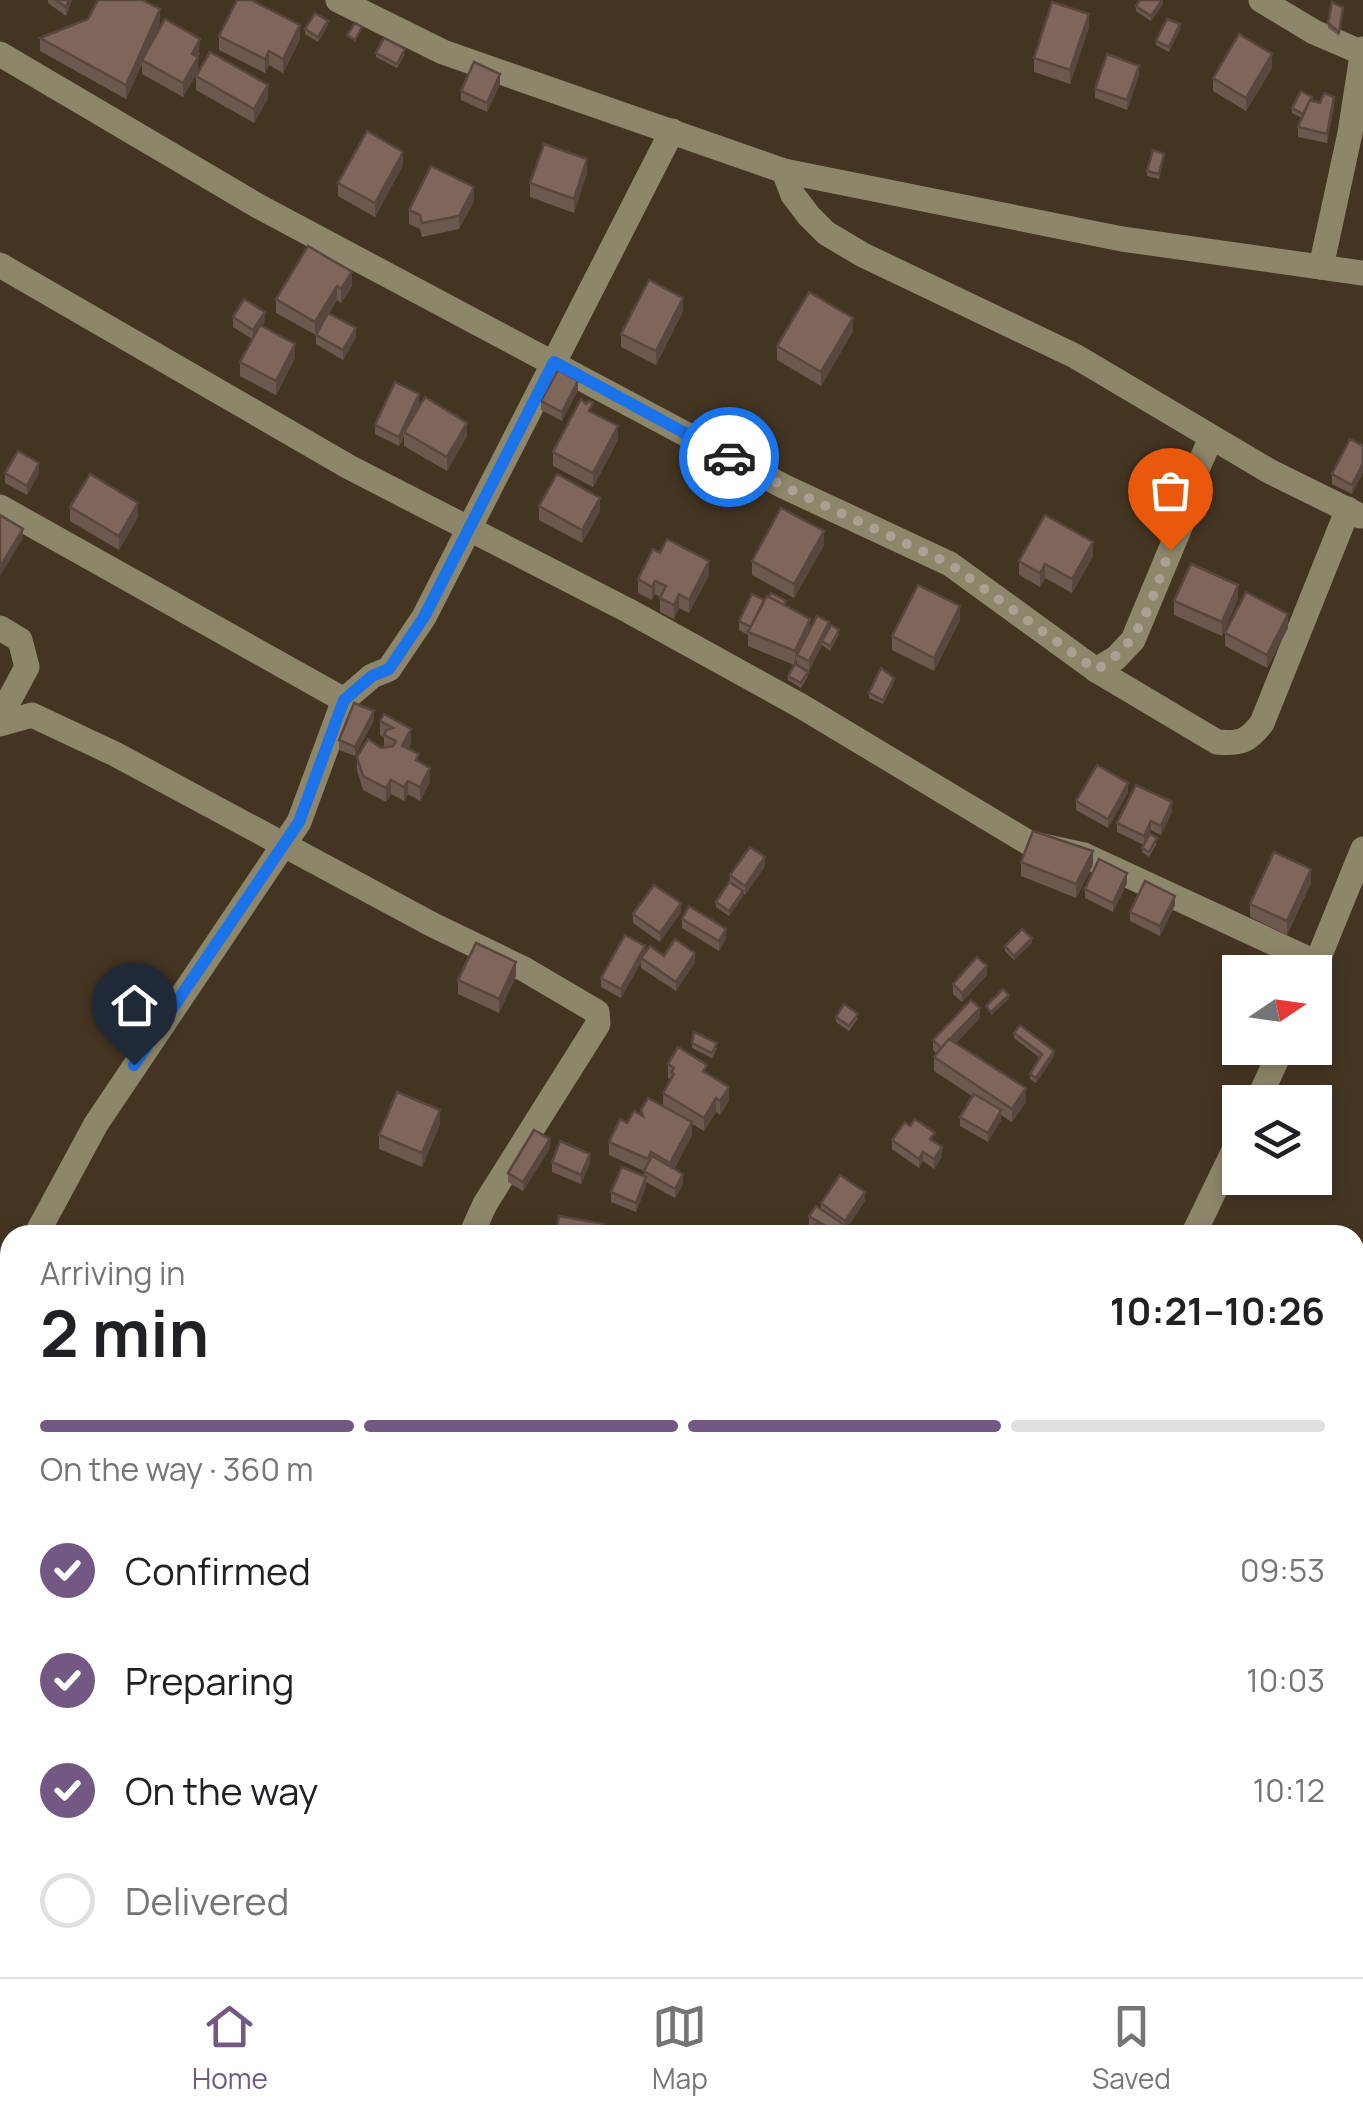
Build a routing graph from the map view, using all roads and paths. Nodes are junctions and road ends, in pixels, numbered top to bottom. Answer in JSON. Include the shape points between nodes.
{"nodes":[{"id":1,"x":338,"y":0,"type":"edge"},
{"id":2,"x":1261,"y":0,"type":"edge"},
{"id":3,"x":376,"y":9,"type":"edge"},
{"id":4,"x":1363,"y":51,"type":"edge"},
{"id":5,"x":0,"y":54,"type":"edge"},
{"id":6,"x":672,"y":131,"type":"junction"},
{"id":7,"x":784,"y":172,"type":"junction"},
{"id":8,"x":0,"y":265,"type":"edge"},
{"id":9,"x":1321,"y":267,"type":"junction"},
{"id":10,"x":1363,"y":273,"type":"edge"},
{"id":11,"x":554,"y":362,"type":"junction"},
{"id":12,"x":1211,"y":438,"type":"junction"},
{"id":13,"x":0,"y":507,"type":"edge"},
{"id":14,"x":1356,"y":513,"type":"edge"},
{"id":15,"x":469,"y":527,"type":"junction"},
{"id":16,"x":0,"y":628,"type":"edge"},
{"id":17,"x":1096,"y":670,"type":"junction"},
{"id":18,"x":344,"y":700,"type":"junction"},
{"id":19,"x":0,"y":720,"type":"edge"},
{"id":20,"x":283,"y":846,"type":"junction"},
{"id":21,"x":1363,"y":849,"type":"edge"},
{"id":22,"x":1289,"y":955,"type":"edge"},
{"id":23,"x":1320,"y":955,"type":"edge"},
{"id":24,"x":1222,"y":1175,"type":"edge"},
{"id":25,"x":41,"y":1225,"type":"edge"},
{"id":26,"x":476,"y":1225,"type":"edge"},
{"id":27,"x":1198,"y":1225,"type":"edge"}],
"edges":[{"from":1,"to":3,"type":"street"},
{"from":2,"to":4,"type":"street"},
{"from":3,"to":6,"type":"street","via":[[443,52]]},
{"from":4,"to":9,"type":"street"},
{"from":5,"to":11,"type":"street","via":[[258,206]]},
{"from":6,"to":7,"type":"street"},
{"from":6,"to":11,"type":"street"},
{"from":7,"to":9,"type":"street","via":[[1122,239]]},
{"from":7,"to":12,"type":"street","via":[[809,216],[838,240],[1074,356]]},
{"from":8,"to":15,"type":"street","via":[[348,467]]},
{"from":9,"to":10,"type":"street"},
{"from":11,"to":15,"type":"street"},
{"from":11,"to":17,"type":"street","via":[[783,486],[950,564]]},
{"from":12,"to":14,"type":"street"},
{"from":12,"to":17,"type":"street","via":[[1133,640]]},
{"from":13,"to":18,"type":"street"},
{"from":14,"to":17,"type":"street","via":[[1250,738],[1217,742]]},
{"from":15,"to":18,"type":"street","via":[[404,650]]},
{"from":15,"to":22,"type":"street","via":[[801,706],[1029,842],[1084,854]]},
{"from":16,"to":19,"type":"street","via":[[20,640],[27,667]]},
{"from":18,"to":20,"type":"street","via":[[305,808]]},
{"from":19,"to":20,"type":"street","via":[[32,715]]},
{"from":20,"to":25,"type":"street","via":[[96,1124]]},
{"from":20,"to":26,"type":"street","via":[[524,970],[600,1017]]},
{"from":21,"to":23,"type":"street"},
{"from":24,"to":27,"type":"street"}]}
